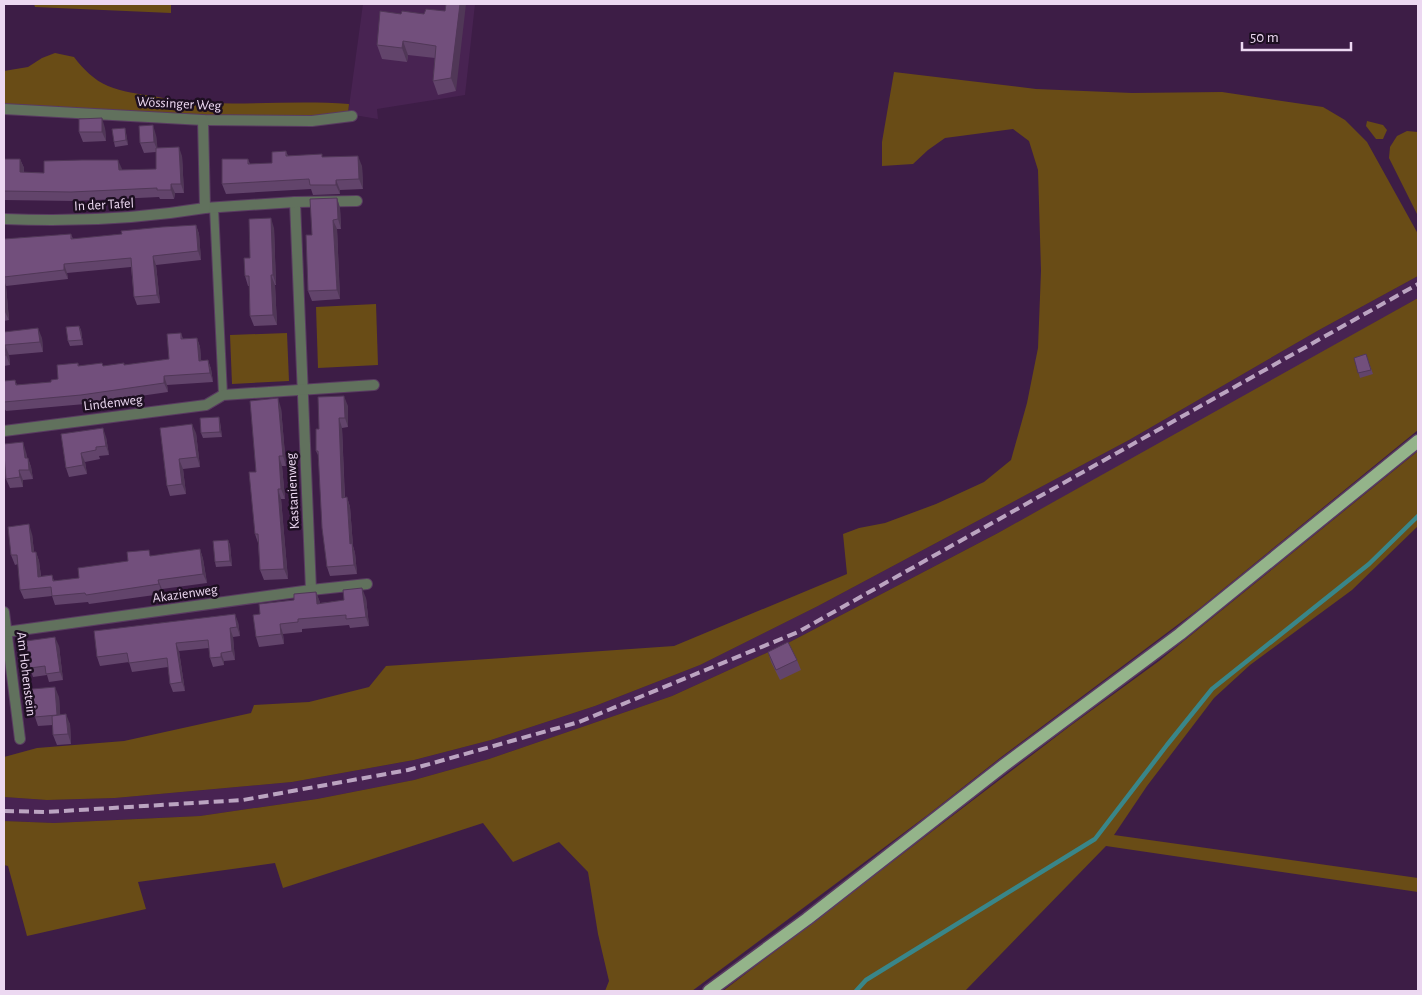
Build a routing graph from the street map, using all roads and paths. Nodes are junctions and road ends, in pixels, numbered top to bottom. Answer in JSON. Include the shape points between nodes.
{"nodes":[{"id":1,"x":4,"y":109,"type":"edge"},
{"id":2,"x":352,"y":116,"type":"dead end"},
{"id":3,"x":203,"y":120,"type":"junction"},
{"id":4,"x":358,"y":201,"type":"dead end"},
{"id":5,"x":295,"y":202,"type":"junction"},
{"id":6,"x":209,"y":208,"type":"junction"},
{"id":7,"x":4,"y":219,"type":"edge"},
{"id":8,"x":374,"y":385,"type":"dead end"},
{"id":9,"x":302,"y":390,"type":"junction"},
{"id":10,"x":223,"y":395,"type":"junction"},
{"id":11,"x":4,"y":430,"type":"edge"},
{"id":12,"x":1418,"y":441,"type":"edge"},
{"id":13,"x":367,"y":584,"type":"dead end"},
{"id":14,"x":311,"y":590,"type":"junction"},
{"id":15,"x":4,"y":612,"type":"edge"},
{"id":16,"x":6,"y":632,"type":"junction"},
{"id":17,"x":20,"y":739,"type":"dead end"},
{"id":18,"x":709,"y":991,"type":"edge"}],
"edges":[{"from":1,"to":3,"type":"street","name":"Wössinger Weg"},
{"from":2,"to":3,"type":"street","name":"Wössinger Weg","via":[[312,121]]},
{"from":3,"to":6,"type":"street"},
{"from":4,"to":5,"type":"street","name":"In der Tafel"},
{"from":5,"to":6,"type":"street","name":"In der Tafel"},
{"from":5,"to":9,"type":"street","name":"Kastanienweg"},
{"from":6,"to":7,"type":"street","name":"In der Tafel","via":[[154,216],[56,221]]},
{"from":6,"to":10,"type":"lane"},
{"from":8,"to":9,"type":"street"},
{"from":9,"to":10,"type":"street"},
{"from":9,"to":14,"type":"street","name":"Kastanienweg"},
{"from":10,"to":11,"type":"street","name":"Lindenweg","via":[[206,405]]},
{"from":12,"to":18,"type":"main road","via":[[1180,634]]},
{"from":13,"to":14,"type":"street","name":"Akazienweg"},
{"from":14,"to":16,"type":"street","name":"Akazienweg"},
{"from":15,"to":16,"type":"street","name":"Am Hohenstein"},
{"from":16,"to":17,"type":"street","name":"Am Hohenstein"}]}
